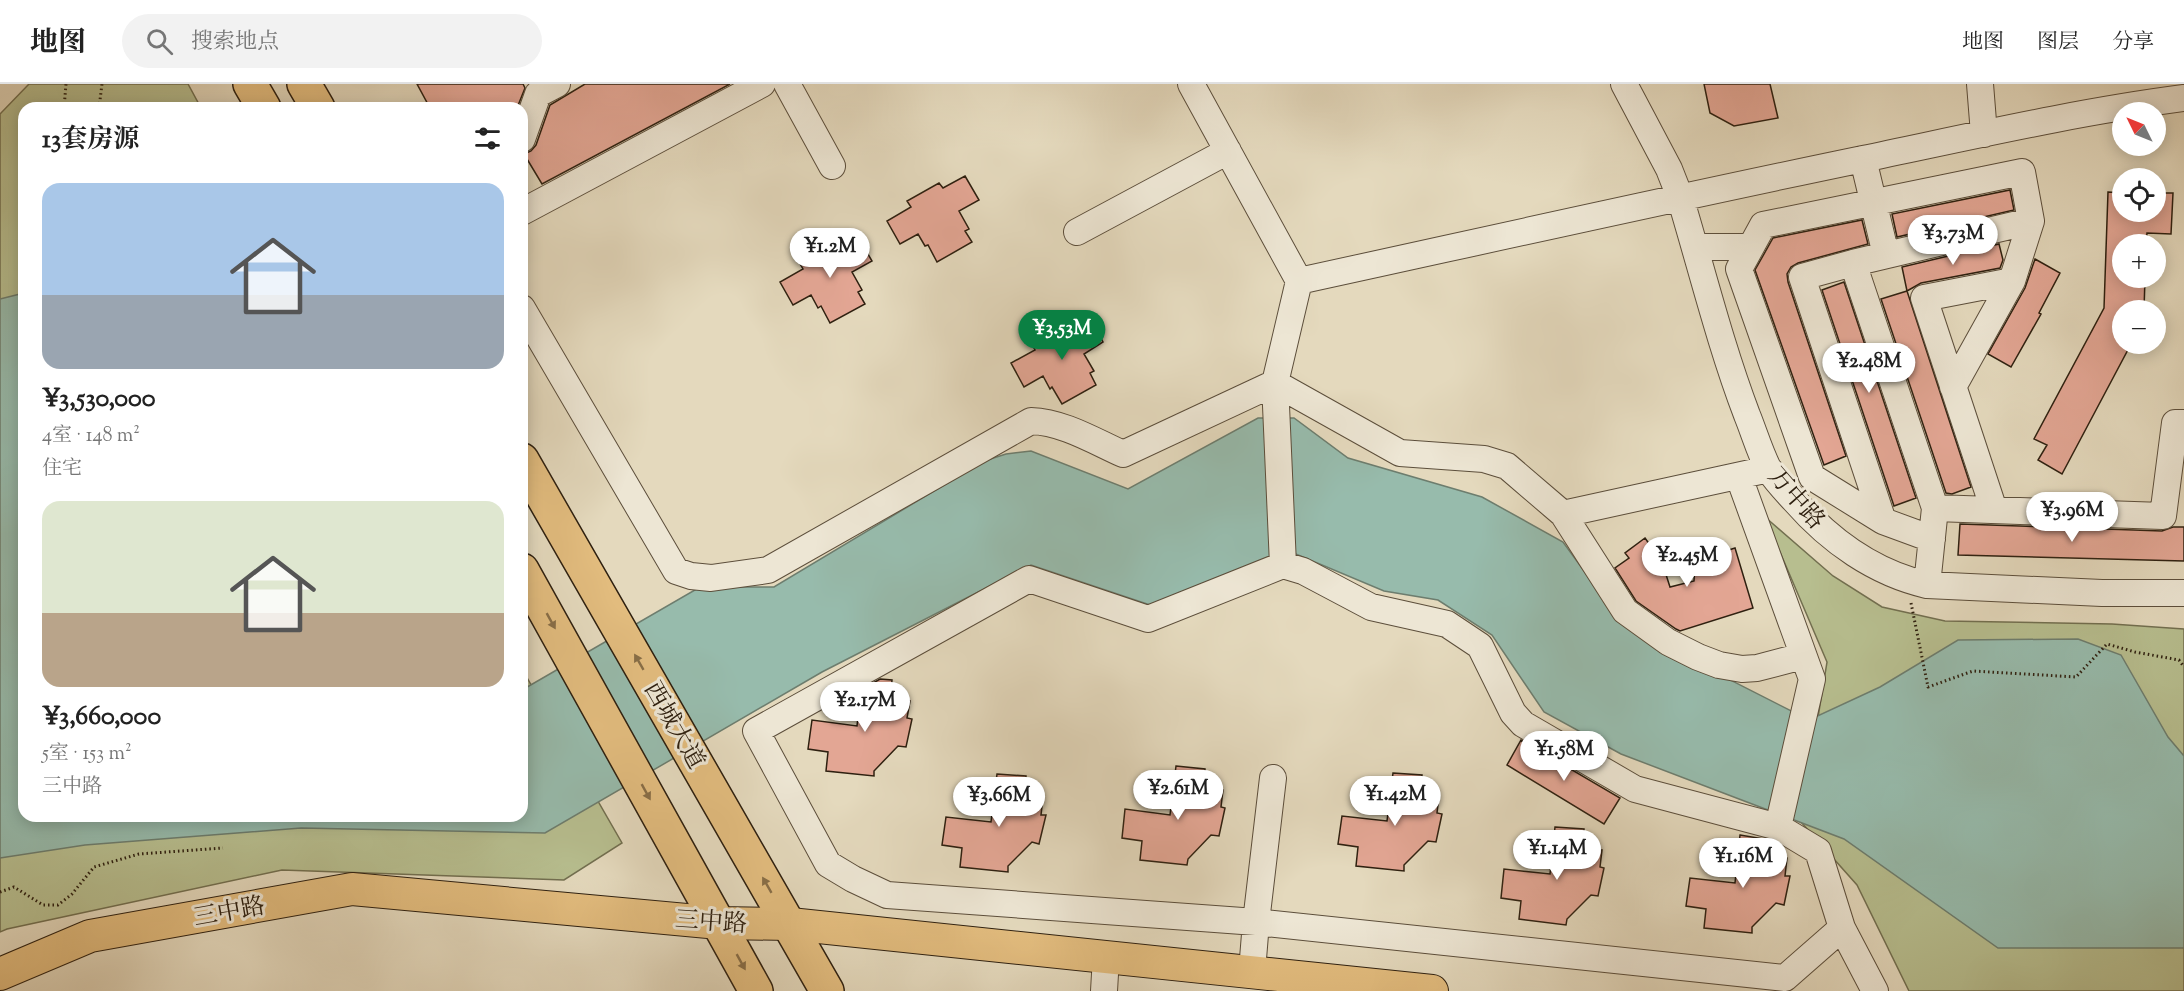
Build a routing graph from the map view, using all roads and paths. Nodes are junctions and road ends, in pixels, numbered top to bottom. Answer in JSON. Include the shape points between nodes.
{"nodes":[{"id":1,"x":66,"y":84,"type":"edge"},
{"id":2,"x":102,"y":84,"type":"edge"},
{"id":3,"x":250,"y":84,"type":"edge"},
{"id":4,"x":304,"y":84,"type":"edge"},
{"id":5,"x":762,"y":84,"type":"edge"},
{"id":6,"x":787,"y":84,"type":"edge"},
{"id":7,"x":1191,"y":84,"type":"edge"},
{"id":8,"x":1624,"y":84,"type":"edge"},
{"id":9,"x":1980,"y":84,"type":"edge"},
{"id":10,"x":543,"y":88,"type":"edge"},
{"id":11,"x":2184,"y":98,"type":"edge"},
{"id":12,"x":64,"y":102,"type":"edge"},
{"id":13,"x":100,"y":102,"type":"edge"},
{"id":14,"x":260,"y":102,"type":"edge"},
{"id":15,"x":314,"y":102,"type":"edge"},
{"id":16,"x":528,"y":124,"type":"edge"},
{"id":17,"x":1984,"y":134,"type":"junction"},
{"id":18,"x":1228,"y":151,"type":"junction"},
{"id":19,"x":1863,"y":159,"type":"junction"},
{"id":20,"x":832,"y":166,"type":"dead end"},
{"id":21,"x":1680,"y":197,"type":"junction"},
{"id":22,"x":1873,"y":202,"type":"junction"},
{"id":23,"x":528,"y":209,"type":"edge"},
{"id":24,"x":2031,"y":221,"type":"junction"},
{"id":25,"x":1077,"y":232,"type":"dead end"},
{"id":26,"x":1695,"y":247,"type":"junction"},
{"id":27,"x":1751,"y":247,"type":"junction"},
{"id":28,"x":1886,"y":255,"type":"junction"},
{"id":29,"x":1853,"y":263,"type":"junction"},
{"id":30,"x":2012,"y":280,"type":"junction"},
{"id":31,"x":1299,"y":281,"type":"junction"},
{"id":32,"x":528,"y":318,"type":"edge"},
{"id":33,"x":1275,"y":384,"type":"junction"},
{"id":34,"x":1953,"y":387,"type":"junction"},
{"id":35,"x":2184,"y":423,"type":"edge"},
{"id":36,"x":1769,"y":469,"type":"junction"},
{"id":37,"x":528,"y":470,"type":"edge"},
{"id":38,"x":1739,"y":477,"type":"junction"},
{"id":39,"x":1935,"y":508,"type":"junction"},
{"id":40,"x":1994,"y":510,"type":"junction"},
{"id":41,"x":1563,"y":514,"type":"junction"},
{"id":42,"x":1883,"y":520,"type":"junction"},
{"id":43,"x":1932,"y":539,"type":"junction"},
{"id":44,"x":1283,"y":566,"type":"junction"},
{"id":45,"x":528,"y":581,"type":"edge"},
{"id":46,"x":1917,"y":583,"type":"junction"},
{"id":47,"x":2184,"y":593,"type":"edge"},
{"id":48,"x":2184,"y":667,"type":"edge"},
{"id":49,"x":1807,"y":668,"type":"junction"},
{"id":50,"x":1273,"y":778,"type":"dead end"},
{"id":51,"x":1778,"y":827,"type":"junction"},
{"id":52,"x":223,"y":848,"type":"dead end"},
{"id":53,"x":0,"y":892,"type":"edge"},
{"id":54,"x":1256,"y":922,"type":"junction"},
{"id":55,"x":719,"y":923,"type":"junction"},
{"id":56,"x":790,"y":924,"type":"junction"},
{"id":57,"x":1842,"y":928,"type":"junction"},
{"id":58,"x":1106,"y":957,"type":"junction"},
{"id":59,"x":1252,"y":971,"type":"junction"},
{"id":60,"x":0,"y":974,"type":"edge"},
{"id":61,"x":756,"y":991,"type":"edge"},
{"id":62,"x":828,"y":991,"type":"edge"},
{"id":63,"x":1104,"y":991,"type":"edge"},
{"id":64,"x":1432,"y":991,"type":"edge"},
{"id":65,"x":1875,"y":991,"type":"edge"}],
"edges":[{"from":1,"to":12,"type":"path"},
{"from":2,"to":13,"type":"path"},
{"from":3,"to":14,"type":"highway"},
{"from":4,"to":15,"type":"highway"},
{"from":5,"to":23,"type":"street"},
{"from":6,"to":20,"type":"street"},
{"from":7,"to":18,"type":"street"},
{"from":8,"to":21,"type":"street","name":"万中路"},
{"from":9,"to":17,"type":"street"},
{"from":10,"to":16,"type":"street"},
{"from":11,"to":17,"type":"street"},
{"from":17,"to":19,"type":"street"},
{"from":18,"to":25,"type":"street"},
{"from":18,"to":31,"type":"street"},
{"from":19,"to":21,"type":"street"},
{"from":19,"to":22,"type":"street"},
{"from":21,"to":26,"type":"street","name":"万中路"},
{"from":21,"to":31,"type":"street"},
{"from":22,"to":24,"type":"street","via":[[2022,172]]},
{"from":22,"to":27,"type":"street","via":[[1763,225]]},
{"from":22,"to":28,"type":"street"},
{"from":24,"to":28,"type":"street"},
{"from":24,"to":30,"type":"street"},
{"from":26,"to":27,"type":"street"},
{"from":26,"to":36,"type":"street","name":"万中路","via":[[1737,388]]},
{"from":27,"to":42,"type":"street","via":[[1739,269],[1812,477]]},
{"from":28,"to":29,"type":"street"},
{"from":29,"to":39,"type":"street"},
{"from":29,"to":42,"type":"street","via":[[1802,277]]},
{"from":30,"to":34,"type":"street"},
{"from":30,"to":34,"type":"street","via":[[1924,298]]},
{"from":31,"to":33,"type":"street"},
{"from":32,"to":33,"type":"street","via":[[676,571],[711,578],[768,570],[1030,421],[1059,426],[1123,454]]},
{"from":33,"to":41,"type":"street","via":[[1400,453],[1484,459],[1507,466]]},
{"from":33,"to":44,"type":"street"},
{"from":34,"to":40,"type":"street"},
{"from":35,"to":40,"type":"street","via":[[2175,423],[2163,516]]},
{"from":36,"to":38,"type":"street"},
{"from":36,"to":46,"type":"street","name":"万中路","via":[[1829,535],[1874,566]]},
{"from":56,"to":37,"type":"highway","name":"西城大道","one_way":true},
{"from":38,"to":41,"type":"street"},
{"from":38,"to":49,"type":"street"},
{"from":39,"to":40,"type":"street"},
{"from":39,"to":43,"type":"street"},
{"from":41,"to":49,"type":"street","via":[[1624,611],[1668,642],[1708,661],[1742,669]]},
{"from":42,"to":43,"type":"street"},
{"from":43,"to":46,"type":"street"},
{"from":44,"to":51,"type":"street","via":[[1303,571],[1371,607],[1447,624],[1480,646],[1512,713],[1523,724],[1635,789]]},
{"from":44,"to":54,"type":"street","via":[[1148,619],[1029,579],[756,731],[828,864],[887,895]]},
{"from":45,"to":55,"type":"highway","one_way":true},
{"from":46,"to":47,"type":"street","name":"万中路","via":[[2102,593]]},
{"from":46,"to":48,"type":"path","via":[[1928,687],[1973,671],[2076,677],[2107,644],[2179,660]]},
{"from":49,"to":51,"type":"street"},
{"from":50,"to":54,"type":"street"},
{"from":51,"to":57,"type":"street","via":[[1818,851]]},
{"from":52,"to":53,"type":"path","via":[[139,854],[94,867],[58,905],[43,905],[14,887]]},
{"from":54,"to":57,"type":"street","via":[[1785,978]]},
{"from":54,"to":59,"type":"street"},
{"from":55,"to":56,"type":"main road","name":"三中路"},
{"from":55,"to":60,"type":"main road","name":"三中路","via":[[352,889],[90,936]]},
{"from":55,"to":61,"type":"highway","one_way":true},
{"from":56,"to":58,"type":"main road","name":"三中路"},
{"from":56,"to":62,"type":"highway","name":"西城大道"},
{"from":57,"to":65,"type":"street"},
{"from":58,"to":59,"type":"main road","name":"三中路"},
{"from":58,"to":63,"type":"street"},
{"from":59,"to":64,"type":"main road","name":"三中路"}]}
